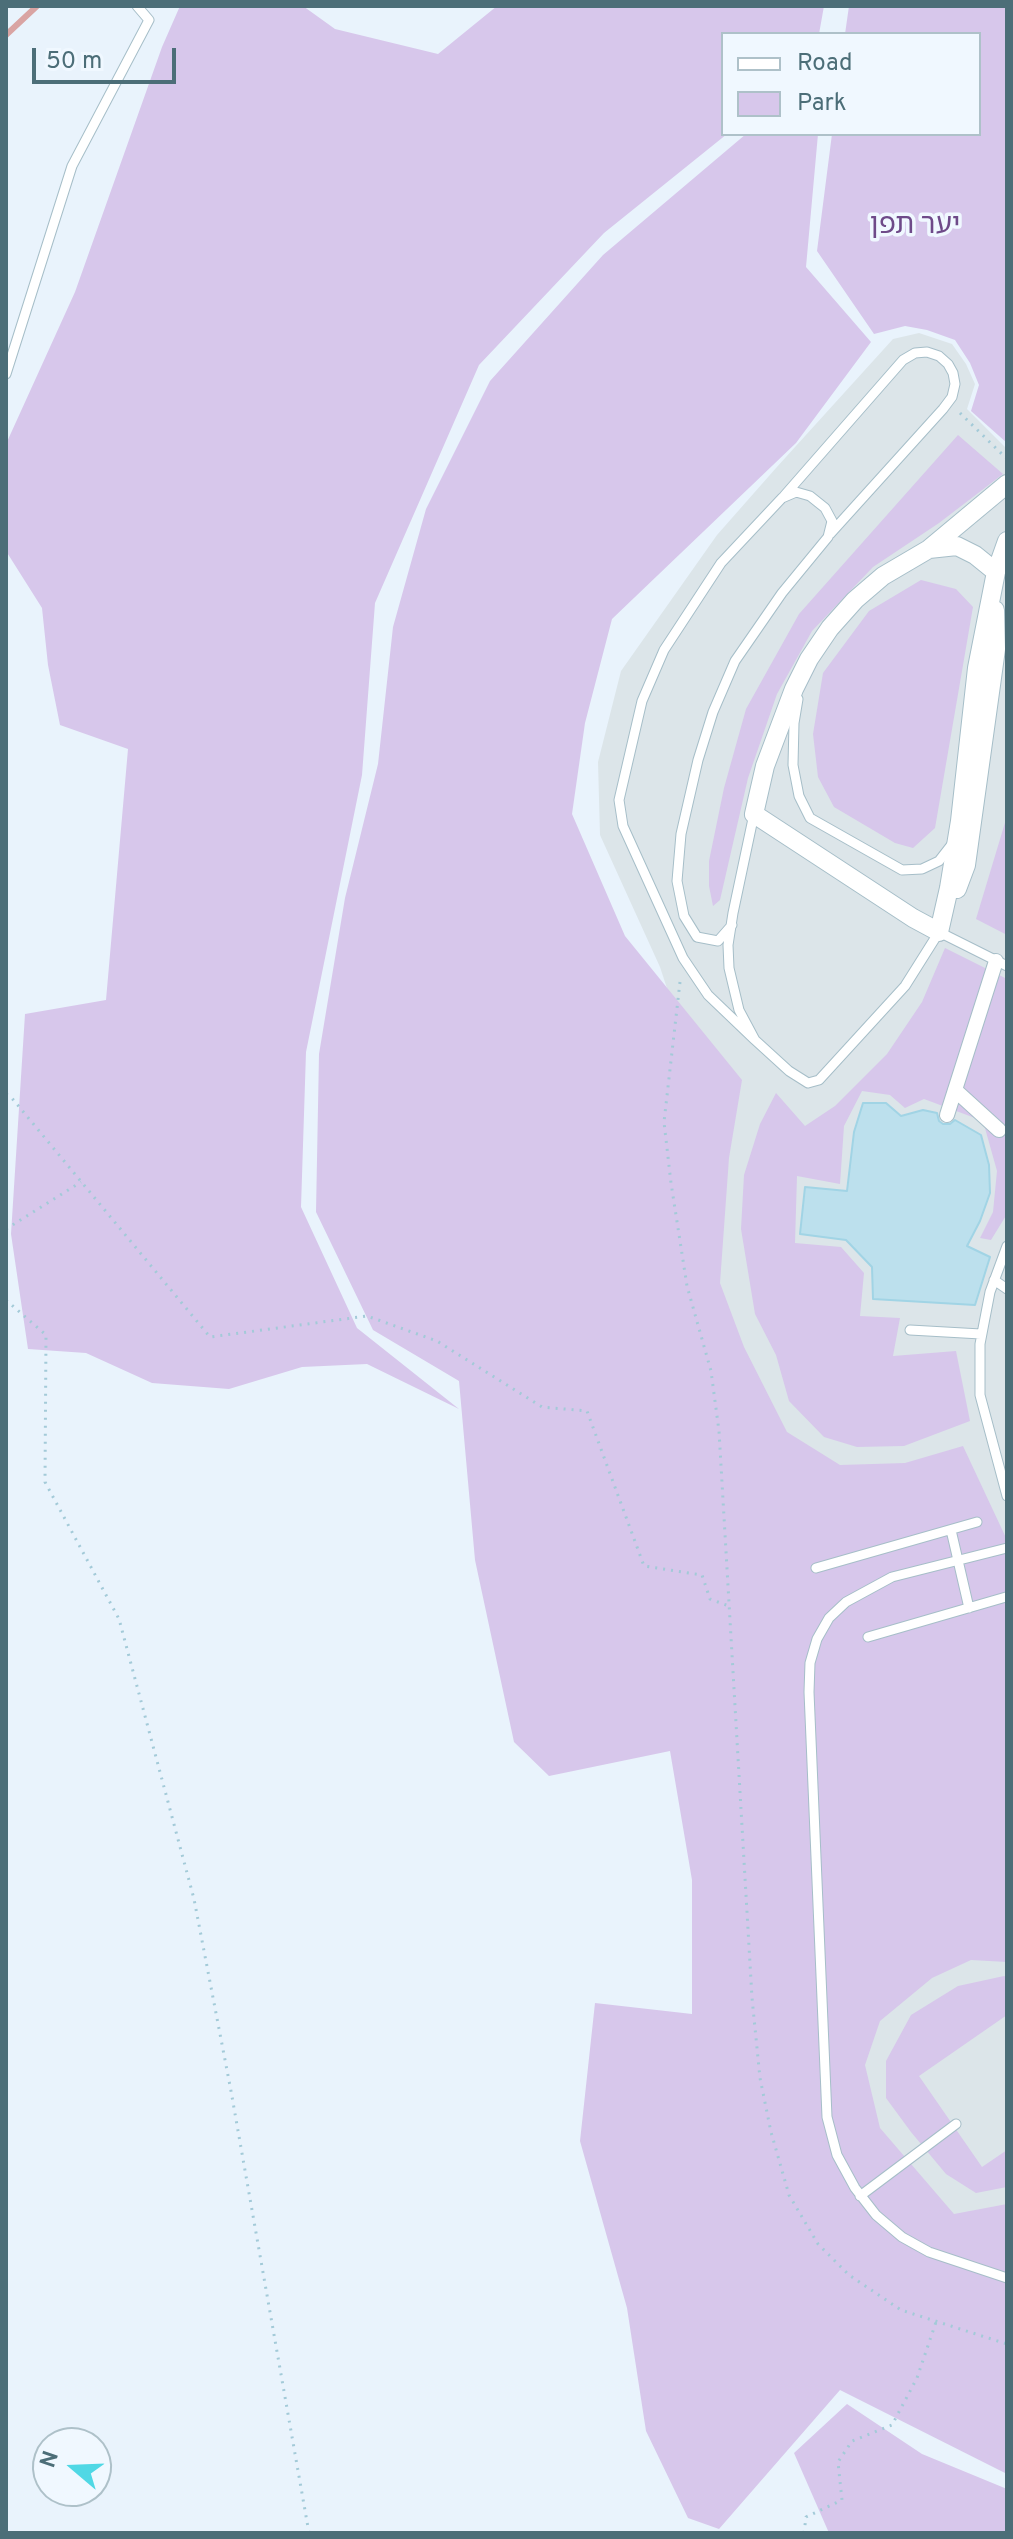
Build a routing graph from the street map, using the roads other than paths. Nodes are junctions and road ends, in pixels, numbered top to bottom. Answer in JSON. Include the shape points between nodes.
{"nodes":[{"id":1,"x":137,"y":6,"type":"edge"},
{"id":2,"x":6,"y":374,"type":"edge"},
{"id":3,"x":1007,"y":484,"type":"edge"},
{"id":4,"x":782,"y":498,"type":"junction"},
{"id":5,"x":828,"y":537,"type":"junction"},
{"id":6,"x":1007,"y":541,"type":"edge"},
{"id":7,"x":929,"y":549,"type":"junction"},
{"id":8,"x":994,"y":581,"type":"junction"},
{"id":9,"x":802,"y":672,"type":"junction"},
{"id":10,"x":754,"y":814,"type":"junction"},
{"id":11,"x":957,"y":837,"type":"junction"},
{"id":12,"x":732,"y":925,"type":"junction"},
{"id":13,"x":939,"y":932,"type":"junction"},
{"id":14,"x":1002,"y":963,"type":"edge"},
{"id":15,"x":755,"y":1040,"type":"junction"},
{"id":16,"x":955,"y":1090,"type":"junction"},
{"id":17,"x":947,"y":1115,"type":"dead end"},
{"id":18,"x":1003,"y":1128,"type":"edge"},
{"id":19,"x":981,"y":1135,"type":"dead end"},
{"id":20,"x":1007,"y":1246,"type":"edge"},
{"id":21,"x":994,"y":1280,"type":"junction"},
{"id":22,"x":1007,"y":1289,"type":"edge"},
{"id":23,"x":910,"y":1330,"type":"dead end"},
{"id":24,"x":981,"y":1334,"type":"junction"},
{"id":25,"x":1007,"y":1496,"type":"edge"},
{"id":26,"x":977,"y":1522,"type":"dead end"},
{"id":27,"x":951,"y":1530,"type":"junction"},
{"id":28,"x":1007,"y":1548,"type":"edge"},
{"id":29,"x":958,"y":1560,"type":"junction"},
{"id":30,"x":816,"y":1568,"type":"dead end"},
{"id":31,"x":1006,"y":1597,"type":"edge"},
{"id":32,"x":969,"y":1608,"type":"junction"},
{"id":33,"x":868,"y":1637,"type":"dead end"},
{"id":34,"x":956,"y":2124,"type":"dead end"},
{"id":35,"x":860,"y":2196,"type":"junction"},
{"id":36,"x":1007,"y":2278,"type":"edge"}],
"edges":[{"from":1,"to":2,"type":"lane","via":[[149,20],[72,166]]},
{"from":3,"to":7,"type":"street"},
{"from":4,"to":5,"type":"lane","via":[[796,492],[825,508],[832,521]]},
{"from":4,"to":5,"type":"lane","via":[[903,360],[915,353],[939,356],[955,384],[948,402]]},
{"from":4,"to":15,"type":"lane","via":[[721,563],[664,650],[642,701],[619,800],[623,826],[683,958],[708,995]]},
{"from":5,"to":12,"type":"lane","via":[[735,661],[698,760],[681,834],[677,881],[684,916],[697,937],[718,941]]},
{"from":6,"to":8,"type":"street"},
{"from":7,"to":8,"type":"street","via":[[957,546],[975,555]]},
{"from":7,"to":9,"type":"street","via":[[855,600]]},
{"from":8,"to":11,"type":"street","via":[[977,668]]},
{"from":8,"to":13,"type":"street","via":[[996,649],[966,865]]},
{"from":9,"to":10,"type":"street","via":[[765,766]]},
{"from":9,"to":11,"type":"lane","via":[[793,765],[810,818],[902,870],[939,861]]},
{"from":10,"to":12,"type":"lane"},
{"from":10,"to":13,"type":"street"},
{"from":11,"to":13,"type":"street"},
{"from":12,"to":15,"type":"lane","via":[[732,984]]},
{"from":13,"to":14,"type":"lane"},
{"from":13,"to":15,"type":"lane","via":[[905,986],[819,1080],[808,1083]]},
{"from":14,"to":16,"type":"street"},
{"from":16,"to":17,"type":"street"},
{"from":16,"to":18,"type":"street"},
{"from":18,"to":19,"type":"street"},
{"from":20,"to":21,"type":"lane"},
{"from":21,"to":22,"type":"lane"},
{"from":21,"to":24,"type":"lane"},
{"from":23,"to":24,"type":"lane"},
{"from":24,"to":25,"type":"lane","via":[[980,1395]]},
{"from":26,"to":27,"type":"lane"},
{"from":27,"to":29,"type":"lane"},
{"from":27,"to":30,"type":"lane"},
{"from":28,"to":29,"type":"lane"},
{"from":29,"to":32,"type":"lane"},
{"from":29,"to":35,"type":"lane","via":[[892,1577],[846,1602],[829,1618],[810,1663],[827,2117],[837,2155]]},
{"from":31,"to":32,"type":"lane"},
{"from":32,"to":33,"type":"lane"},
{"from":34,"to":35,"type":"lane"},
{"from":35,"to":36,"type":"lane","via":[[902,2237],[929,2252]]}]}
